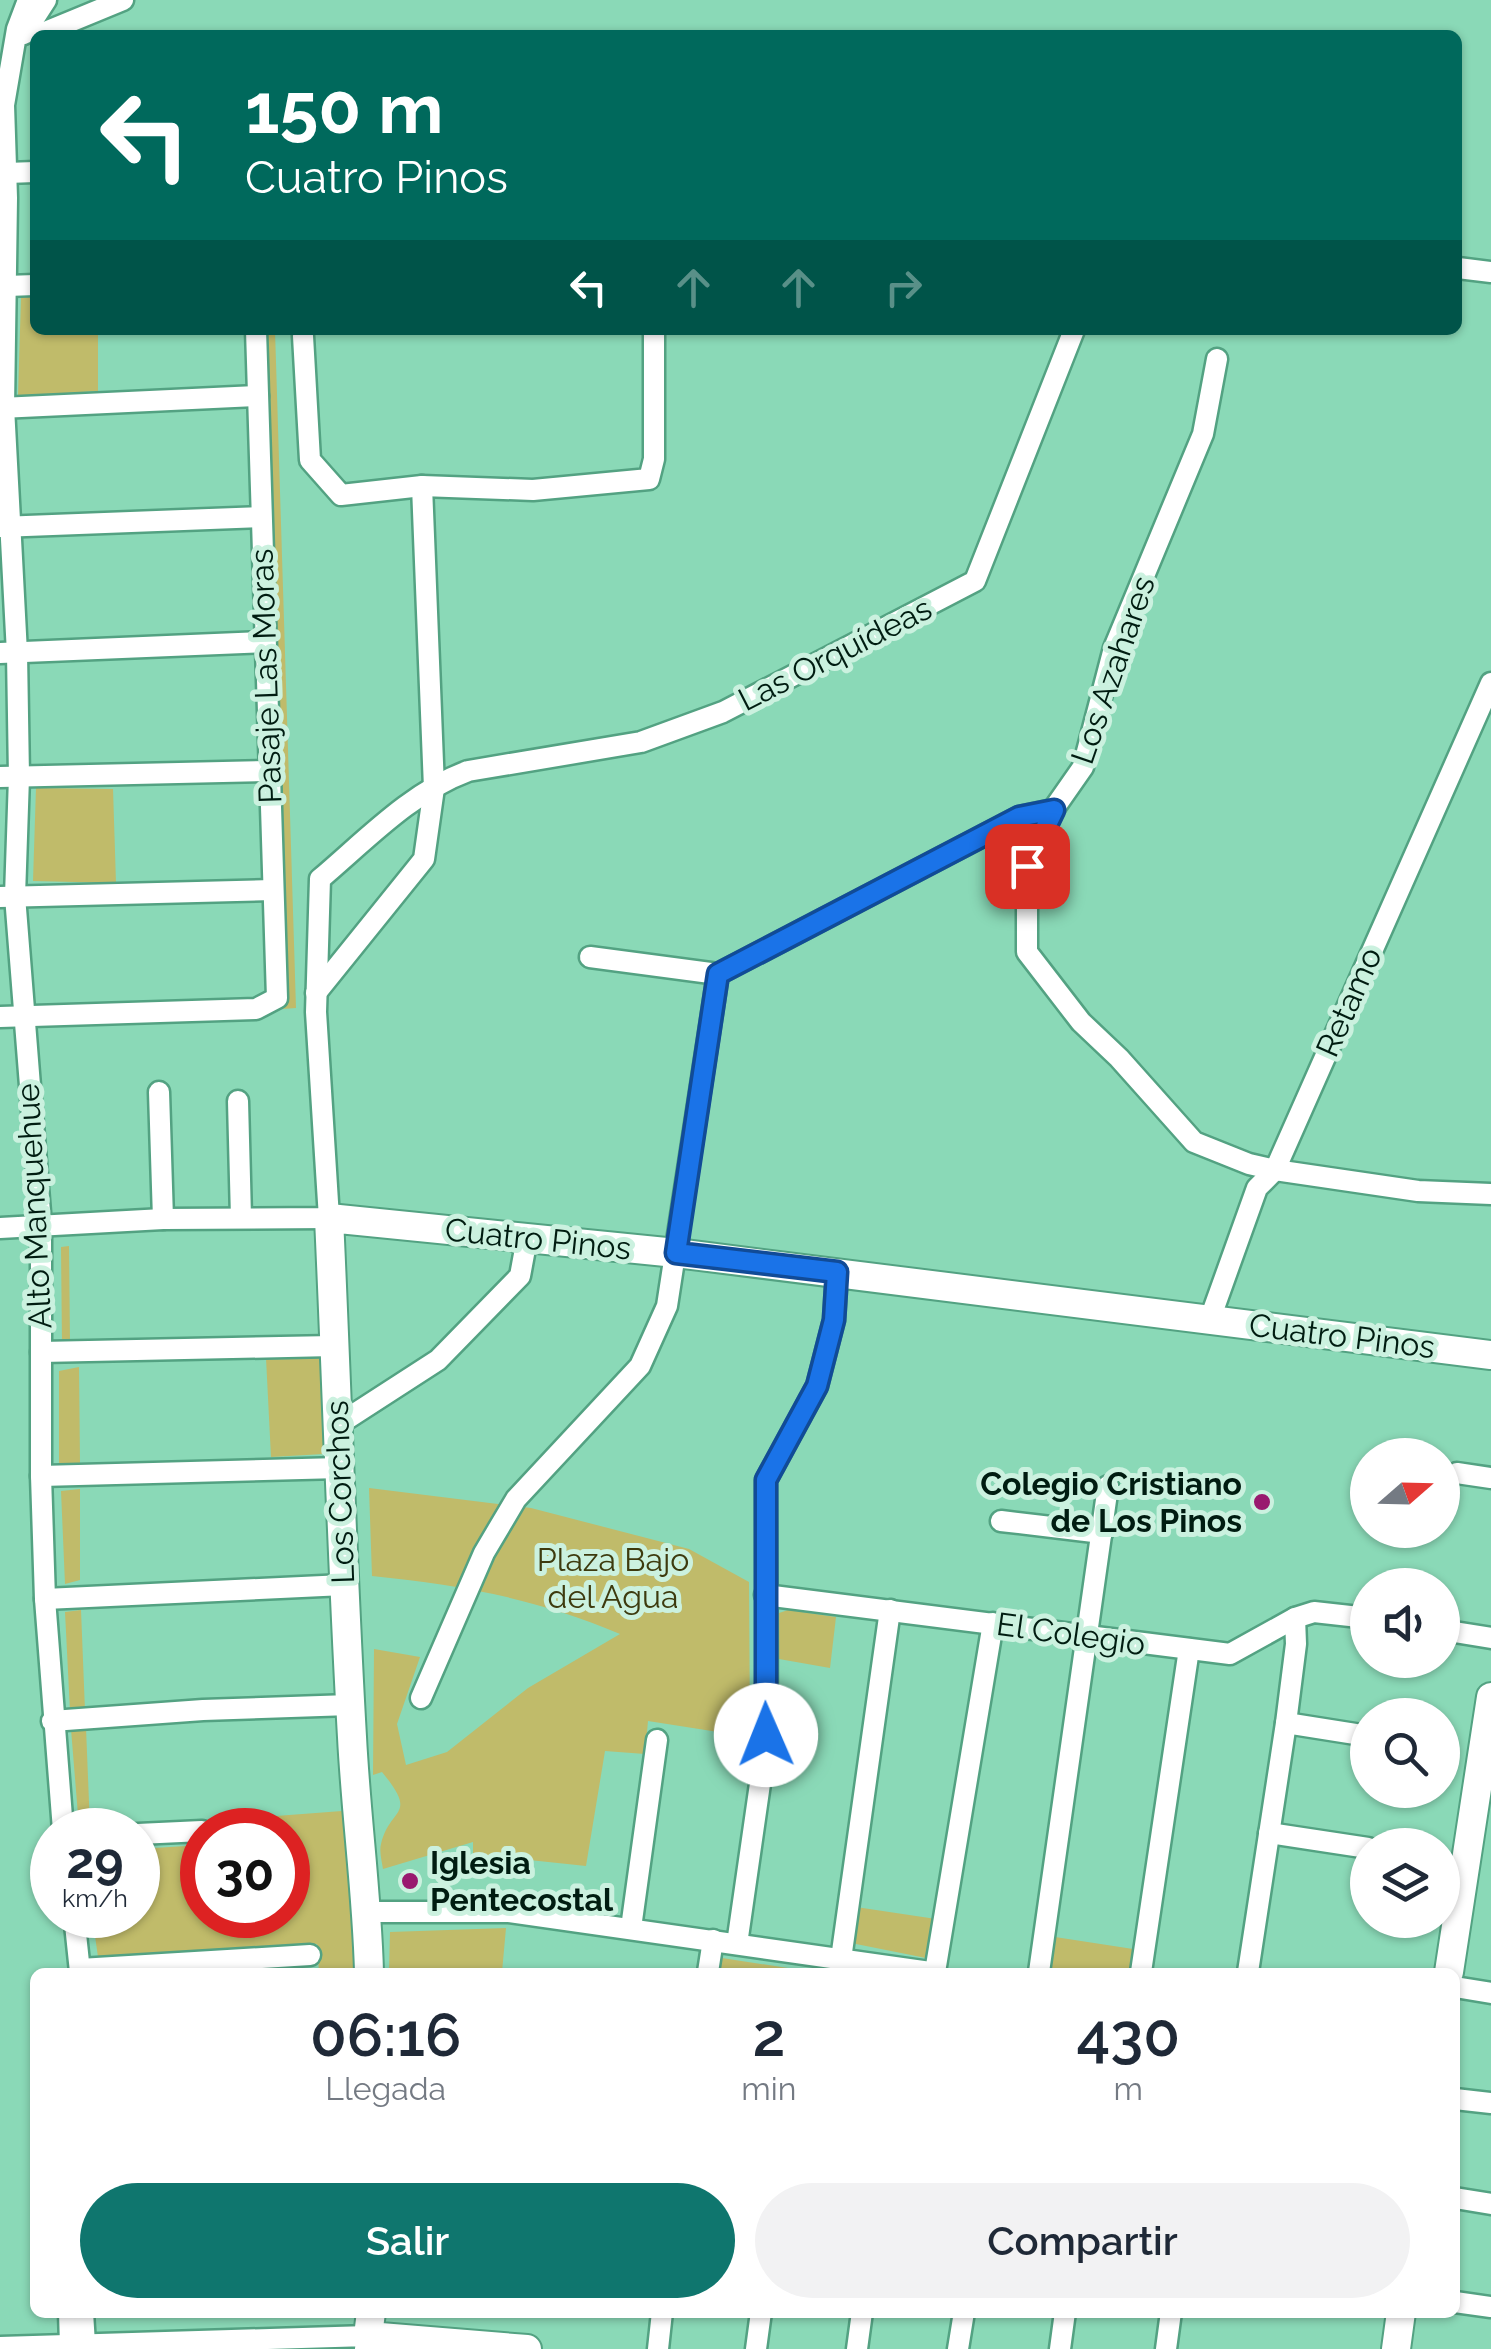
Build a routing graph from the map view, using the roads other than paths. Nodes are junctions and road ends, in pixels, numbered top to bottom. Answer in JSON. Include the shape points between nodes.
{"nodes":[{"id":1,"x":28,"y":0,"type":"edge"},
{"id":2,"x":46,"y":0,"type":"edge"},
{"id":3,"x":124,"y":0,"type":"edge"},
{"id":4,"x":33,"y":30,"type":"edge"},
{"id":5,"x":50,"y":30,"type":"edge"},
{"id":6,"x":30,"y":38,"type":"edge"},
{"id":7,"x":30,"y":172,"type":"edge"},
{"id":8,"x":6,"y":173,"type":"junction"},
{"id":9,"x":4,"y":198,"type":"edge"},
{"id":10,"x":1462,"y":268,"type":"edge"},
{"id":11,"x":1491,"y":272,"type":"edge"},
{"id":12,"x":30,"y":285,"type":"edge"},
{"id":13,"x":7,"y":286,"type":"junction"},
{"id":14,"x":256,"y":335,"type":"edge"},
{"id":15,"x":654,"y":335,"type":"edge"},
{"id":16,"x":1072,"y":335,"type":"edge"},
{"id":17,"x":303,"y":336,"type":"dead end"},
{"id":18,"x":1217,"y":359,"type":"dead end"},
{"id":19,"x":258,"y":396,"type":"junction"},
{"id":20,"x":2,"y":408,"type":"edge"},
{"id":21,"x":422,"y":486,"type":"junction"},
{"id":22,"x":260,"y":517,"type":"junction"},
{"id":23,"x":4,"y":527,"type":"edge"},
{"id":24,"x":264,"y":642,"type":"junction"},
{"id":25,"x":9,"y":653,"type":"edge"},
{"id":26,"x":1491,"y":683,"type":"edge"},
{"id":27,"x":269,"y":771,"type":"junction"},
{"id":28,"x":10,"y":777,"type":"edge"},
{"id":29,"x":434,"y":788,"type":"junction"},
{"id":30,"x":1054,"y":810,"type":"junction"},
{"id":31,"x":272,"y":890,"type":"junction"},
{"id":32,"x":8,"y":897,"type":"edge"},
{"id":33,"x":590,"y":957,"type":"dead end"},
{"id":34,"x":718,"y":974,"type":"junction"},
{"id":35,"x":316,"y":1002,"type":"junction"},
{"id":36,"x":23,"y":1016,"type":"junction"},
{"id":37,"x":0,"y":1017,"type":"edge"},
{"id":38,"x":159,"y":1092,"type":"dead end"},
{"id":39,"x":238,"y":1102,"type":"dead end"},
{"id":40,"x":1275,"y":1170,"type":"junction"},
{"id":41,"x":1491,"y":1194,"type":"edge"},
{"id":42,"x":242,"y":1218,"type":"junction"},
{"id":43,"x":329,"y":1218,"type":"junction"},
{"id":44,"x":163,"y":1219,"type":"junction"},
{"id":45,"x":42,"y":1225,"type":"junction"},
{"id":46,"x":0,"y":1228,"type":"edge"},
{"id":47,"x":528,"y":1238,"type":"junction"},
{"id":48,"x":676,"y":1253,"type":"junction"},
{"id":49,"x":837,"y":1272,"type":"junction"},
{"id":50,"x":1210,"y":1320,"type":"junction"},
{"id":51,"x":333,"y":1346,"type":"junction"},
{"id":52,"x":40,"y":1352,"type":"junction"},
{"id":53,"x":1491,"y":1355,"type":"edge"},
{"id":54,"x":338,"y":1424,"type":"junction"},
{"id":55,"x":340,"y":1468,"type":"junction"},
{"id":56,"x":1460,"y":1473,"type":"edge"},
{"id":57,"x":40,"y":1476,"type":"junction"},
{"id":58,"x":1491,"y":1478,"type":"edge"},
{"id":59,"x":1108,"y":1486,"type":"dead end"},
{"id":60,"x":1001,"y":1521,"type":"dead end"},
{"id":61,"x":1102,"y":1533,"type":"junction"},
{"id":62,"x":344,"y":1585,"type":"junction"},
{"id":63,"x":765,"y":1594,"type":"junction"},
{"id":64,"x":45,"y":1599,"type":"junction"},
{"id":65,"x":890,"y":1610,"type":"junction"},
{"id":66,"x":1350,"y":1616,"type":"edge"},
{"id":67,"x":1295,"y":1618,"type":"junction"},
{"id":68,"x":994,"y":1623,"type":"junction"},
{"id":69,"x":1460,"y":1633,"type":"edge"},
{"id":70,"x":1089,"y":1636,"type":"junction"},
{"id":71,"x":1491,"y":1638,"type":"edge"},
{"id":72,"x":1189,"y":1650,"type":"junction"},
{"id":73,"x":421,"y":1698,"type":"dead end"},
{"id":74,"x":1491,"y":1699,"type":"edge"},
{"id":75,"x":350,"y":1705,"type":"junction"},
{"id":76,"x":52,"y":1721,"type":"junction"},
{"id":77,"x":1286,"y":1723,"type":"junction"},
{"id":78,"x":1350,"y":1733,"type":"edge"},
{"id":79,"x":657,"y":1740,"type":"dead end"},
{"id":80,"x":61,"y":1808,"type":"edge"},
{"id":81,"x":1269,"y":1833,"type":"junction"},
{"id":82,"x":1350,"y":1845,"type":"edge"},
{"id":83,"x":367,"y":1912,"type":"junction"},
{"id":84,"x":631,"y":1928,"type":"junction"},
{"id":85,"x":76,"y":1938,"type":"edge"},
{"id":86,"x":713,"y":1940,"type":"junction"},
{"id":87,"x":737,"y":1944,"type":"junction"},
{"id":88,"x":310,"y":1954,"type":"dead end"},
{"id":89,"x":841,"y":1959,"type":"junction"},
{"id":90,"x":812,"y":1964,"type":"edge"},
{"id":91,"x":80,"y":1968,"type":"edge"},
{"id":92,"x":121,"y":1968,"type":"edge"},
{"id":93,"x":368,"y":1968,"type":"edge"},
{"id":94,"x":709,"y":1968,"type":"edge"},
{"id":95,"x":897,"y":1968,"type":"edge"},
{"id":96,"x":923,"y":1968,"type":"edge"},
{"id":97,"x":1040,"y":1968,"type":"edge"},
{"id":98,"x":1142,"y":1968,"type":"edge"},
{"id":99,"x":1249,"y":1968,"type":"edge"},
{"id":100,"x":1450,"y":1968,"type":"edge"},
{"id":101,"x":1460,"y":1988,"type":"edge"},
{"id":102,"x":1491,"y":1992,"type":"edge"},
{"id":103,"x":1460,"y":2100,"type":"edge"},
{"id":104,"x":1491,"y":2104,"type":"edge"},
{"id":105,"x":1460,"y":2199,"type":"edge"},
{"id":106,"x":1491,"y":2204,"type":"edge"},
{"id":107,"x":1460,"y":2303,"type":"edge"},
{"id":108,"x":1491,"y":2307,"type":"edge"},
{"id":109,"x":71,"y":2318,"type":"edge"},
{"id":110,"x":83,"y":2318,"type":"edge"},
{"id":111,"x":661,"y":2318,"type":"edge"},
{"id":112,"x":760,"y":2318,"type":"edge"},
{"id":113,"x":861,"y":2318,"type":"edge"},
{"id":114,"x":963,"y":2318,"type":"edge"},
{"id":115,"x":1064,"y":2318,"type":"edge"},
{"id":116,"x":1170,"y":2318,"type":"edge"},
{"id":117,"x":1400,"y":2318,"type":"edge"},
{"id":118,"x":368,"y":2332,"type":"edge"},
{"id":119,"x":78,"y":2345,"type":"junction"},
{"id":120,"x":230,"y":2345,"type":"edge"},
{"id":121,"x":0,"y":2347,"type":"edge"},
{"id":122,"x":527,"y":2349,"type":"edge"},
{"id":123,"x":658,"y":2349,"type":"edge"},
{"id":124,"x":756,"y":2349,"type":"edge"},
{"id":125,"x":857,"y":2349,"type":"edge"},
{"id":126,"x":958,"y":2349,"type":"edge"},
{"id":127,"x":1060,"y":2349,"type":"edge"},
{"id":128,"x":1166,"y":2349,"type":"edge"},
{"id":129,"x":1396,"y":2349,"type":"edge"}],
"edges":[{"from":1,"to":6,"type":"street","name":"Alto Manquehue","via":[[17,30]]},
{"from":2,"to":4,"type":"street","name":"Alto Manquehue"},
{"from":3,"to":5,"type":"street"},
{"from":6,"to":8,"type":"street","name":"Alto Manquehue","via":[[4,106]]},
{"from":7,"to":8,"type":"street"},
{"from":8,"to":9,"type":"street","name":"Alto Manquehue"},
{"from":9,"to":13,"type":"street","name":"Alto Manquehue"},
{"from":10,"to":11,"type":"street"},
{"from":12,"to":13,"type":"street"},
{"from":13,"to":20,"type":"street","name":"Alto Manquehue"},
{"from":14,"to":19,"type":"street","name":"Pasaje Las Moras"},
{"from":15,"to":21,"type":"street","via":[[649,480],[533,490]]},
{"from":16,"to":29,"type":"street","name":"Las Orquídeas","via":[[975,581],[722,712],[641,742],[468,771]]},
{"from":17,"to":21,"type":"street","via":[[310,460],[342,494]]},
{"from":18,"to":30,"type":"street","name":"Los Azahares","via":[[1203,434],[1114,648],[1083,767]]},
{"from":19,"to":20,"type":"street"},
{"from":19,"to":22,"type":"street","name":"Pasaje Las Moras"},
{"from":20,"to":23,"type":"street","name":"Alto Manquehue"},
{"from":21,"to":29,"type":"street"},
{"from":22,"to":23,"type":"street"},
{"from":22,"to":24,"type":"street","name":"Pasaje Las Moras"},
{"from":23,"to":25,"type":"street","name":"Alto Manquehue"},
{"from":24,"to":25,"type":"street"},
{"from":24,"to":27,"type":"street","name":"Pasaje Las Moras"},
{"from":25,"to":28,"type":"street","name":"Alto Manquehue"},
{"from":26,"to":40,"type":"street","name":"Retamo"},
{"from":27,"to":28,"type":"street"},
{"from":27,"to":31,"type":"street","name":"Pasaje Las Moras"},
{"from":28,"to":32,"type":"street","name":"Alto Manquehue"},
{"from":29,"to":35,"type":"street","via":[[424,859]]},
{"from":29,"to":35,"type":"street","name":"Las Orquídeas","via":[[320,879]]},
{"from":30,"to":34,"type":"street","via":[[1019,817]]},
{"from":30,"to":40,"type":"street","name":"Los Azahares","via":[[1027,866],[1027,952],[1080,1022],[1194,1142]]},
{"from":31,"to":32,"type":"street"},
{"from":31,"to":36,"type":"street","name":"Pasaje Las Moras","via":[[277,998],[256,1009]]},
{"from":32,"to":36,"type":"street","name":"Alto Manquehue"},
{"from":33,"to":34,"type":"street"},
{"from":34,"to":48,"type":"street"},
{"from":35,"to":43,"type":"street","name":"Los Corchos"},
{"from":36,"to":37,"type":"street"},
{"from":36,"to":45,"type":"street","name":"Alto Manquehue"},
{"from":38,"to":44,"type":"street"},
{"from":39,"to":42,"type":"street"},
{"from":40,"to":41,"type":"street","name":"Los Azahares","via":[[1418,1191]]},
{"from":40,"to":50,"type":"street","name":"Retamo","via":[[1256,1188]]},
{"from":42,"to":43,"type":"street","name":"Cuatro Pinos"},
{"from":42,"to":44,"type":"street","name":"Cuatro Pinos"},
{"from":43,"to":47,"type":"street","name":"Cuatro Pinos"},
{"from":43,"to":51,"type":"street","name":"Los Corchos"},
{"from":44,"to":45,"type":"street","name":"Cuatro Pinos"},
{"from":45,"to":46,"type":"street","name":"Cuatro Pinos"},
{"from":45,"to":52,"type":"street","name":"Alto Manquehue"},
{"from":47,"to":48,"type":"street","name":"Cuatro Pinos"},
{"from":47,"to":54,"type":"street","via":[[520,1276],[438,1360]]},
{"from":48,"to":49,"type":"street","name":"Cuatro Pinos"},
{"from":48,"to":73,"type":"street","via":[[667,1306],[640,1366],[516,1498],[484,1553]]},
{"from":49,"to":50,"type":"street","name":"Cuatro Pinos"},
{"from":49,"to":63,"type":"street","via":[[834,1320],[817,1386],[766,1480]]},
{"from":50,"to":53,"type":"street","name":"Cuatro Pinos"},
{"from":51,"to":52,"type":"street"},
{"from":51,"to":54,"type":"street","name":"Los Corchos"},
{"from":52,"to":57,"type":"street","name":"Alto Manquehue"},
{"from":54,"to":55,"type":"street","name":"Los Corchos"},
{"from":55,"to":57,"type":"street"},
{"from":55,"to":62,"type":"street","name":"Los Corchos"},
{"from":56,"to":58,"type":"street"},
{"from":57,"to":64,"type":"street","name":"Alto Manquehue"},
{"from":59,"to":61,"type":"street"},
{"from":60,"to":61,"type":"street"},
{"from":61,"to":70,"type":"street"},
{"from":62,"to":64,"type":"street"},
{"from":62,"to":75,"type":"street","name":"Los Corchos"},
{"from":63,"to":65,"type":"street","name":"El Colegio"},
{"from":63,"to":87,"type":"street","via":[[766,1735]]},
{"from":64,"to":76,"type":"street","name":"Alto Manquehue"},
{"from":65,"to":68,"type":"street","name":"El Colegio"},
{"from":65,"to":89,"type":"street"},
{"from":66,"to":67,"type":"street","name":"El Colegio","via":[[1314,1612]]},
{"from":67,"to":72,"type":"street","name":"El Colegio","via":[[1230,1654]]},
{"from":67,"to":77,"type":"street"},
{"from":68,"to":70,"type":"street","name":"El Colegio"},
{"from":68,"to":96,"type":"street"},
{"from":69,"to":71,"type":"street"},
{"from":70,"to":72,"type":"street","name":"El Colegio"},
{"from":70,"to":97,"type":"street"},
{"from":72,"to":98,"type":"street"},
{"from":74,"to":100,"type":"street"},
{"from":75,"to":76,"type":"street"},
{"from":75,"to":83,"type":"street","name":"Los Corchos"},
{"from":76,"to":80,"type":"street","name":"Alto Manquehue"},
{"from":77,"to":78,"type":"street"},
{"from":77,"to":81,"type":"street"},
{"from":79,"to":84,"type":"street"},
{"from":81,"to":82,"type":"street"},
{"from":81,"to":99,"type":"street"},
{"from":83,"to":84,"type":"street","via":[[509,1912]]},
{"from":83,"to":93,"type":"street","name":"Los Corchos"},
{"from":84,"to":86,"type":"street"},
{"from":85,"to":91,"type":"street"},
{"from":86,"to":87,"type":"street"},
{"from":86,"to":94,"type":"street"},
{"from":87,"to":90,"type":"street"},
{"from":88,"to":92,"type":"street"},
{"from":89,"to":90,"type":"street"},
{"from":89,"to":95,"type":"street"},
{"from":101,"to":102,"type":"street"},
{"from":103,"to":104,"type":"street"},
{"from":105,"to":106,"type":"street"},
{"from":107,"to":108,"type":"street"},
{"from":109,"to":119,"type":"street"},
{"from":110,"to":119,"type":"street"},
{"from":111,"to":123,"type":"street"},
{"from":112,"to":124,"type":"street"},
{"from":113,"to":125,"type":"street"},
{"from":114,"to":126,"type":"street"},
{"from":115,"to":127,"type":"street"},
{"from":116,"to":128,"type":"street"},
{"from":117,"to":129,"type":"street"},
{"from":118,"to":120,"type":"street"},
{"from":118,"to":122,"type":"street"},
{"from":119,"to":120,"type":"street"},
{"from":119,"to":121,"type":"street"}]}
